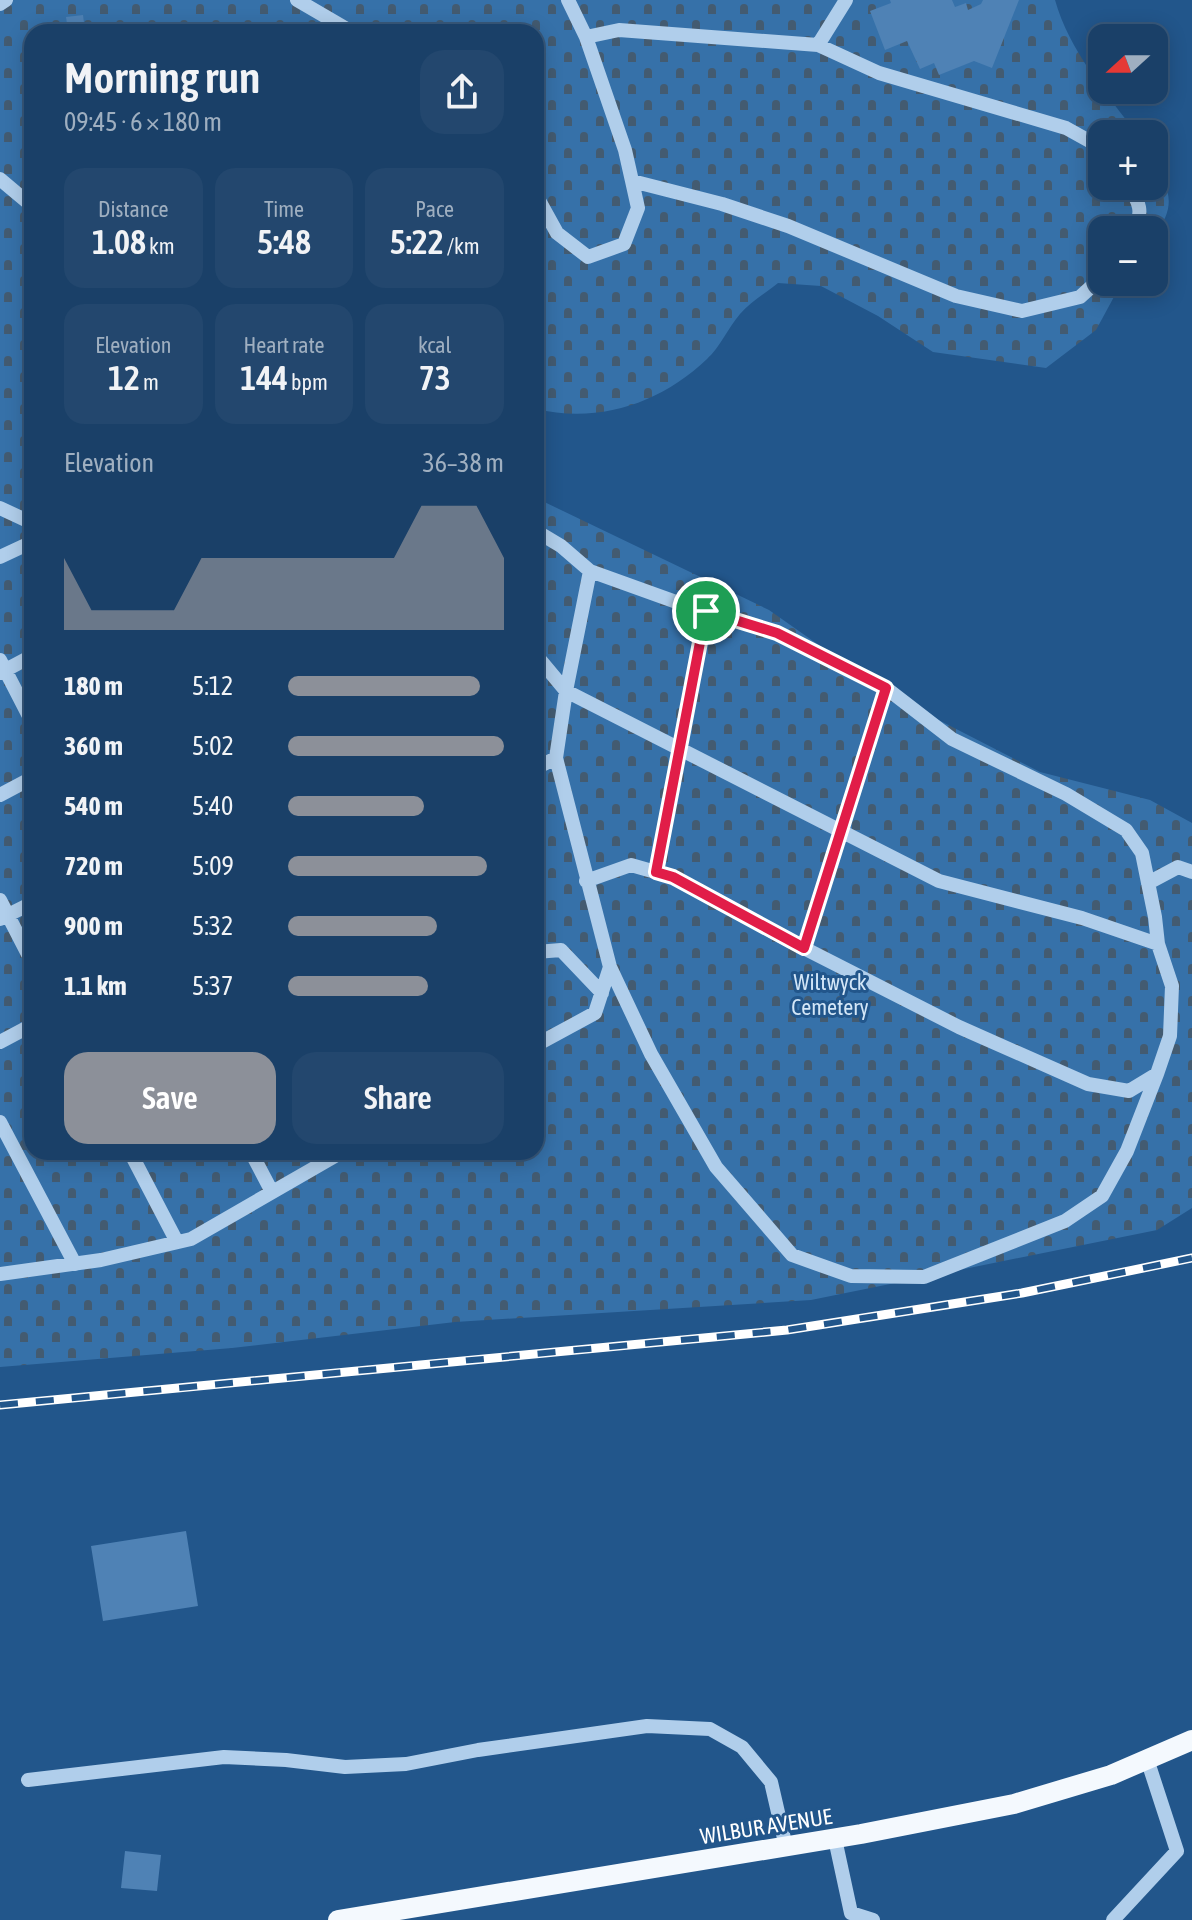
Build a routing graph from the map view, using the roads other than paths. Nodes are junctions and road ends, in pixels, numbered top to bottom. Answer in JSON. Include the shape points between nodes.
{"nodes":[{"id":1,"x":6,"y":0,"type":"edge"},
{"id":2,"x":297,"y":0,"type":"edge"},
{"id":3,"x":568,"y":0,"type":"edge"},
{"id":4,"x":846,"y":0,"type":"edge"},
{"id":5,"x":0,"y":4,"type":"edge"},
{"id":6,"x":338,"y":24,"type":"edge"},
{"id":7,"x":586,"y":37,"type":"junction"},
{"id":8,"x":818,"y":45,"type":"junction"},
{"id":9,"x":1088,"y":140,"type":"edge"},
{"id":10,"x":0,"y":179,"type":"edge"},
{"id":11,"x":632,"y":181,"type":"junction"},
{"id":12,"x":24,"y":199,"type":"edge"},
{"id":13,"x":544,"y":209,"type":"edge"},
{"id":14,"x":1088,"y":290,"type":"edge"},
{"id":15,"x":0,"y":508,"type":"edge"},
{"id":16,"x":24,"y":519,"type":"edge"},
{"id":17,"x":544,"y":536,"type":"edge"},
{"id":18,"x":24,"y":546,"type":"edge"},
{"id":19,"x":0,"y":557,"type":"edge"},
{"id":20,"x":590,"y":571,"type":"junction"},
{"id":21,"x":706,"y":611,"type":"junction"},
{"id":22,"x":24,"y":659,"type":"edge"},
{"id":23,"x":544,"y":665,"type":"edge"},
{"id":24,"x":2,"y":668,"type":"edge"},
{"id":25,"x":886,"y":688,"type":"junction"},
{"id":26,"x":566,"y":691,"type":"junction"},
{"id":27,"x":24,"y":708,"type":"edge"},
{"id":28,"x":679,"y":749,"type":"junction"},
{"id":29,"x":556,"y":758,"type":"junction"},
{"id":30,"x":544,"y":764,"type":"edge"},
{"id":31,"x":24,"y":782,"type":"edge"},
{"id":32,"x":0,"y":795,"type":"edge"},
{"id":33,"x":842,"y":832,"type":"junction"},
{"id":34,"x":656,"y":872,"type":"junction"},
{"id":35,"x":1192,"y":872,"type":"edge"},
{"id":36,"x":586,"y":881,"type":"junction"},
{"id":37,"x":1148,"y":883,"type":"junction"},
{"id":38,"x":0,"y":900,"type":"edge"},
{"id":39,"x":24,"y":907,"type":"edge"},
{"id":40,"x":4,"y":917,"type":"edge"},
{"id":41,"x":1158,"y":944,"type":"junction"},
{"id":42,"x":804,"y":948,"type":"junction"},
{"id":43,"x":24,"y":949,"type":"edge"},
{"id":44,"x":544,"y":951,"type":"edge"},
{"id":45,"x":610,"y":967,"type":"junction"},
{"id":46,"x":602,"y":993,"type":"junction"},
{"id":47,"x":24,"y":1029,"type":"edge"},
{"id":48,"x":544,"y":1041,"type":"edge"},
{"id":49,"x":0,"y":1042,"type":"edge"},
{"id":50,"x":1157,"y":1074,"type":"junction"},
{"id":51,"x":0,"y":1122,"type":"edge"},
{"id":52,"x":134,"y":1160,"type":"edge"},
{"id":53,"x":255,"y":1160,"type":"edge"},
{"id":54,"x":328,"y":1160,"type":"edge"},
{"id":55,"x":272,"y":1192,"type":"junction"},
{"id":56,"x":177,"y":1242,"type":"junction"},
{"id":57,"x":75,"y":1264,"type":"junction"},
{"id":58,"x":0,"y":1274,"type":"edge"},
{"id":59,"x":1192,"y":1740,"type":"edge"},
{"id":60,"x":1147,"y":1759,"type":"junction"},
{"id":61,"x":28,"y":1780,"type":"dead end"},
{"id":62,"x":835,"y":1839,"type":"junction"},
{"id":63,"x":786,"y":1847,"type":"junction"},
{"id":64,"x":850,"y":1916,"type":"edge"},
{"id":65,"x":338,"y":1920,"type":"edge"},
{"id":66,"x":873,"y":1920,"type":"edge"},
{"id":67,"x":1113,"y":1920,"type":"edge"}],
"edges":[{"from":1,"to":5,"type":"lane"},
{"from":2,"to":6,"type":"lane"},
{"from":3,"to":7,"type":"lane"},
{"from":4,"to":8,"type":"lane"},
{"from":7,"to":8,"type":"lane","via":[[619,30]]},
{"from":7,"to":11,"type":"lane"},
{"from":8,"to":9,"type":"lane","via":[[879,73],[1066,128]]},
{"from":10,"to":12,"type":"lane"},
{"from":11,"to":13,"type":"lane","via":[[638,208],[624,244],[588,257],[557,233]]},
{"from":11,"to":14,"type":"lane","via":[[788,226],[956,296],[1022,311],[1080,297]]},
{"from":15,"to":16,"type":"lane"},
{"from":17,"to":20,"type":"lane"},
{"from":18,"to":19,"type":"lane"},
{"from":20,"to":21,"type":"lane"},
{"from":20,"to":26,"type":"lane"},
{"from":21,"to":25,"type":"lane","via":[[777,633]]},
{"from":21,"to":28,"type":"lane"},
{"from":22,"to":24,"type":"lane"},
{"from":23,"to":26,"type":"lane"},
{"from":24,"to":27,"type":"lane"},
{"from":25,"to":33,"type":"lane"},
{"from":25,"to":37,"type":"lane","via":[[952,739],[1066,794],[1126,830],[1142,853]]},
{"from":26,"to":28,"type":"lane"},
{"from":26,"to":29,"type":"lane"},
{"from":28,"to":33,"type":"lane"},
{"from":28,"to":34,"type":"lane"},
{"from":29,"to":30,"type":"lane"},
{"from":29,"to":36,"type":"lane"},
{"from":31,"to":32,"type":"lane"},
{"from":33,"to":41,"type":"lane","via":[[939,881]]},
{"from":33,"to":42,"type":"lane"},
{"from":34,"to":36,"type":"lane","via":[[631,865]]},
{"from":34,"to":42,"type":"lane"},
{"from":35,"to":37,"type":"lane","via":[[1178,867]]},
{"from":36,"to":45,"type":"lane"},
{"from":37,"to":41,"type":"lane"},
{"from":38,"to":40,"type":"lane"},
{"from":39,"to":40,"type":"lane"},
{"from":40,"to":43,"type":"lane"},
{"from":41,"to":50,"type":"lane","via":[[1172,986],[1170,1036]]},
{"from":42,"to":50,"type":"lane","via":[[959,1027],[1088,1084],[1129,1091]]},
{"from":44,"to":46,"type":"lane","via":[[561,950]]},
{"from":45,"to":46,"type":"lane"},
{"from":45,"to":50,"type":"lane","via":[[651,1054],[716,1167],[792,1255],[851,1276],[924,1277],[1065,1221],[1102,1196],[1127,1151]]},
{"from":46,"to":48,"type":"lane","via":[[595,1013]]},
{"from":47,"to":49,"type":"lane"},
{"from":51,"to":57,"type":"lane"},
{"from":52,"to":56,"type":"lane"},
{"from":53,"to":55,"type":"lane"},
{"from":54,"to":55,"type":"lane"},
{"from":55,"to":56,"type":"lane"},
{"from":56,"to":57,"type":"lane"},
{"from":57,"to":58,"type":"lane"},
{"from":59,"to":60,"type":"main road","name":"WILBUR AVENUE"},
{"from":60,"to":62,"type":"main road","name":"WILBUR AVENUE","via":[[1014,1804]]},
{"from":60,"to":67,"type":"lane","via":[[1177,1851]]},
{"from":61,"to":63,"type":"lane","via":[[224,1757],[345,1767],[406,1764],[647,1726],[710,1729],[742,1747],[771,1782]]},
{"from":62,"to":63,"type":"main road","name":"WILBUR AVENUE"},
{"from":62,"to":64,"type":"lane"},
{"from":63,"to":65,"type":"main road","name":"WILBUR AVENUE"},
{"from":64,"to":66,"type":"lane"}]}
